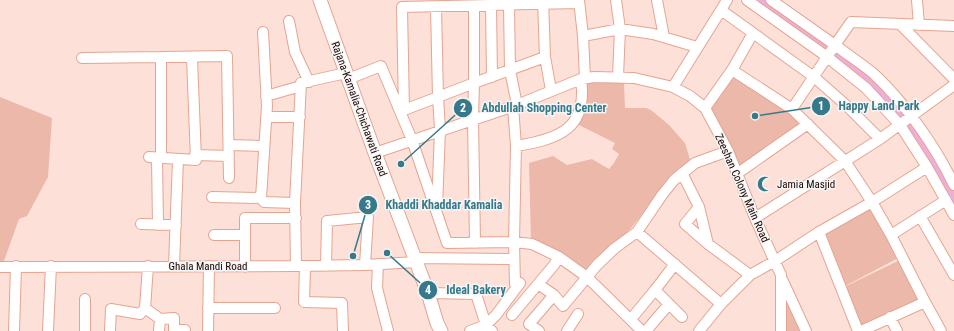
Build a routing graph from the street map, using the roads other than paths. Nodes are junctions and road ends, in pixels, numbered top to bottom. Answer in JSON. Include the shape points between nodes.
{"nodes":[{"id":1,"x":320,"y":0,"type":"edge"},
{"id":2,"x":616,"y":0,"type":"edge"},
{"id":3,"x":657,"y":0,"type":"edge"},
{"id":4,"x":727,"y":0,"type":"edge"},
{"id":5,"x":747,"y":0,"type":"edge"},
{"id":6,"x":771,"y":0,"type":"edge"},
{"id":7,"x":917,"y":0,"type":"edge"},
{"id":8,"x":543,"y":2,"type":"edge"},
{"id":9,"x":579,"y":2,"type":"edge"},
{"id":10,"x":402,"y":4,"type":"edge"},
{"id":11,"x":492,"y":5,"type":"junction"},
{"id":12,"x":509,"y":5,"type":"junction"},
{"id":13,"x":436,"y":6,"type":"junction"},
{"id":14,"x":474,"y":6,"type":"junction"},
{"id":15,"x":721,"y":10,"type":"junction"},
{"id":16,"x":289,"y":21,"type":"dead end"},
{"id":17,"x":900,"y":24,"type":"junction"},
{"id":18,"x":919,"y":25,"type":"junction"},
{"id":19,"x":954,"y":26,"type":"edge"},
{"id":20,"x":620,"y":29,"type":"junction"},
{"id":21,"x":263,"y":32,"type":"dead end"},
{"id":22,"x":753,"y":33,"type":"junction"},
{"id":23,"x":583,"y":36,"type":"junction"},
{"id":24,"x":664,"y":37,"type":"junction"},
{"id":25,"x":835,"y":45,"type":"junction"},
{"id":26,"x":697,"y":47,"type":"junction"},
{"id":27,"x":826,"y":56,"type":"junction"},
{"id":28,"x":161,"y":57,"type":"junction"},
{"id":29,"x":545,"y":57,"type":"junction"},
{"id":30,"x":82,"y":58,"type":"dead end"},
{"id":31,"x":192,"y":58,"type":"junction"},
{"id":32,"x":510,"y":70,"type":"junction"},
{"id":33,"x":732,"y":70,"type":"junction"},
{"id":34,"x":347,"y":76,"type":"junction"},
{"id":35,"x":492,"y":77,"type":"junction"},
{"id":36,"x":618,"y":77,"type":"junction"},
{"id":37,"x":814,"y":77,"type":"junction"},
{"id":38,"x":583,"y":78,"type":"junction"},
{"id":39,"x":954,"y":79,"type":"edge"},
{"id":40,"x":474,"y":83,"type":"junction"},
{"id":41,"x":305,"y":84,"type":"junction"},
{"id":42,"x":954,"y":85,"type":"edge"},
{"id":43,"x":673,"y":87,"type":"junction"},
{"id":44,"x":552,"y":90,"type":"junction"},
{"id":45,"x":266,"y":96,"type":"junction"},
{"id":46,"x":438,"y":97,"type":"junction"},
{"id":47,"x":515,"y":106,"type":"junction"},
{"id":48,"x":705,"y":108,"type":"junction"},
{"id":49,"x":792,"y":108,"type":"junction"},
{"id":50,"x":401,"y":111,"type":"junction"},
{"id":51,"x":912,"y":116,"type":"junction"},
{"id":52,"x":266,"y":117,"type":"junction"},
{"id":53,"x":300,"y":117,"type":"junction"},
{"id":54,"x":473,"y":119,"type":"junction"},
{"id":55,"x":808,"y":124,"type":"junction"},
{"id":56,"x":900,"y":125,"type":"junction"},
{"id":57,"x":440,"y":130,"type":"junction"},
{"id":58,"x":880,"y":139,"type":"junction"},
{"id":59,"x":412,"y":140,"type":"junction"},
{"id":60,"x":229,"y":145,"type":"junction"},
{"id":61,"x":264,"y":146,"type":"junction"},
{"id":62,"x":516,"y":146,"type":"junction"},
{"id":63,"x":728,"y":150,"type":"junction"},
{"id":64,"x":375,"y":153,"type":"junction"},
{"id":65,"x":195,"y":155,"type":"junction"},
{"id":66,"x":229,"y":156,"type":"junction"},
{"id":67,"x":156,"y":158,"type":"junction"},
{"id":68,"x":178,"y":159,"type":"junction"},
{"id":69,"x":845,"y":161,"type":"junction"},
{"id":70,"x":927,"y":167,"type":"junction"},
{"id":71,"x":682,"y":173,"type":"junction"},
{"id":72,"x":738,"y":173,"type":"junction"},
{"id":73,"x":952,"y":175,"type":"edge"},
{"id":74,"x":229,"y":178,"type":"dead end"},
{"id":75,"x":954,"y":185,"type":"edge"},
{"id":76,"x":212,"y":197,"type":"dead end"},
{"id":77,"x":261,"y":198,"type":"junction"},
{"id":78,"x":946,"y":200,"type":"junction"},
{"id":79,"x":872,"y":202,"type":"junction"},
{"id":80,"x":295,"y":203,"type":"junction"},
{"id":81,"x":699,"y":207,"type":"junction"},
{"id":82,"x":437,"y":214,"type":"junction"},
{"id":83,"x":954,"y":215,"type":"edge"},
{"id":84,"x":920,"y":216,"type":"junction"},
{"id":85,"x":296,"y":218,"type":"junction"},
{"id":86,"x":754,"y":218,"type":"junction"},
{"id":87,"x":141,"y":224,"type":"dead end"},
{"id":88,"x":158,"y":225,"type":"junction"},
{"id":89,"x":176,"y":225,"type":"junction"},
{"id":90,"x":637,"y":232,"type":"junction"},
{"id":91,"x":819,"y":232,"type":"junction"},
{"id":92,"x":214,"y":235,"type":"dead end"},
{"id":93,"x":245,"y":235,"type":"junction"},
{"id":94,"x":891,"y":235,"type":"junction"},
{"id":95,"x":514,"y":242,"type":"junction"},
{"id":96,"x":474,"y":243,"type":"junction"},
{"id":97,"x":708,"y":244,"type":"junction"},
{"id":98,"x":559,"y":257,"type":"junction"},
{"id":99,"x":514,"y":259,"type":"junction"},
{"id":100,"x":415,"y":260,"type":"junction"},
{"id":101,"x":775,"y":261,"type":"junction"},
{"id":102,"x":378,"y":264,"type":"junction"},
{"id":103,"x":675,"y":264,"type":"junction"},
{"id":104,"x":365,"y":265,"type":"junction"},
{"id":105,"x":0,"y":266,"type":"edge"},
{"id":106,"x":16,"y":266,"type":"junction"},
{"id":107,"x":51,"y":266,"type":"junction"},
{"id":108,"x":148,"y":266,"type":"junction"},
{"id":109,"x":174,"y":266,"type":"junction"},
{"id":110,"x":210,"y":266,"type":"junction"},
{"id":111,"x":300,"y":266,"type":"junction"},
{"id":112,"x":326,"y":266,"type":"junction"},
{"id":113,"x":245,"y":267,"type":"junction"},
{"id":114,"x":750,"y":275,"type":"junction"},
{"id":115,"x":781,"y":275,"type":"junction"},
{"id":116,"x":954,"y":275,"type":"edge"},
{"id":117,"x":587,"y":277,"type":"junction"},
{"id":118,"x":538,"y":284,"type":"junction"},
{"id":119,"x":655,"y":290,"type":"junction"},
{"id":120,"x":428,"y":293,"type":"junction"},
{"id":121,"x":554,"y":295,"type":"junction"},
{"id":122,"x":85,"y":299,"type":"dead end"},
{"id":123,"x":925,"y":302,"type":"junction"},
{"id":124,"x":668,"y":304,"type":"junction"},
{"id":125,"x":721,"y":304,"type":"junction"},
{"id":126,"x":145,"y":308,"type":"junction"},
{"id":127,"x":208,"y":308,"type":"junction"},
{"id":128,"x":275,"y":308,"type":"dead end"},
{"id":129,"x":578,"y":314,"type":"dead end"},
{"id":130,"x":512,"y":315,"type":"dead end"},
{"id":131,"x":682,"y":317,"type":"dead end"},
{"id":132,"x":890,"y":317,"type":"junction"},
{"id":133,"x":160,"y":319,"type":"junction"},
{"id":134,"x":631,"y":319,"type":"junction"},
{"id":135,"x":489,"y":328,"type":"edge"},
{"id":136,"x":14,"y":331,"type":"edge"},
{"id":137,"x":48,"y":331,"type":"edge"},
{"id":138,"x":85,"y":331,"type":"edge"},
{"id":139,"x":110,"y":331,"type":"edge"},
{"id":140,"x":159,"y":331,"type":"edge"},
{"id":141,"x":185,"y":331,"type":"edge"},
{"id":142,"x":208,"y":331,"type":"edge"},
{"id":143,"x":343,"y":331,"type":"edge"},
{"id":144,"x":388,"y":331,"type":"edge"},
{"id":145,"x":441,"y":331,"type":"edge"},
{"id":146,"x":470,"y":331,"type":"edge"},
{"id":147,"x":539,"y":331,"type":"edge"},
{"id":148,"x":567,"y":331,"type":"edge"},
{"id":149,"x":642,"y":331,"type":"edge"},
{"id":150,"x":646,"y":331,"type":"edge"},
{"id":151,"x":699,"y":331,"type":"edge"},
{"id":152,"x":781,"y":331,"type":"edge"},
{"id":153,"x":806,"y":331,"type":"edge"},
{"id":154,"x":858,"y":331,"type":"edge"},
{"id":155,"x":861,"y":331,"type":"edge"},
{"id":156,"x":897,"y":331,"type":"edge"},
{"id":157,"x":941,"y":331,"type":"edge"}],
"edges":[{"from":1,"to":34,"type":"main road","name":"Rajana-Kamalia-Chichawati Road"},
{"from":2,"to":20,"type":"street"},
{"from":3,"to":24,"type":"street"},
{"from":4,"to":15,"type":"street"},
{"from":5,"to":27,"type":"street"},
{"from":6,"to":25,"type":"street"},
{"from":7,"to":18,"type":"street"},
{"from":8,"to":9,"type":"street"},
{"from":8,"to":12,"type":"street"},
{"from":8,"to":29,"type":"street"},
{"from":9,"to":23,"type":"street"},
{"from":10,"to":13,"type":"street"},
{"from":10,"to":50,"type":"street"},
{"from":11,"to":12,"type":"street"},
{"from":11,"to":14,"type":"street"},
{"from":11,"to":35,"type":"street"},
{"from":12,"to":32,"type":"street"},
{"from":13,"to":14,"type":"street"},
{"from":13,"to":46,"type":"street"},
{"from":14,"to":40,"type":"street"},
{"from":15,"to":22,"type":"street"},
{"from":15,"to":26,"type":"street"},
{"from":16,"to":41,"type":"street"},
{"from":17,"to":18,"type":"street"},
{"from":17,"to":25,"type":"street","via":[[851,22]]},
{"from":17,"to":39,"type":"street"},
{"from":18,"to":19,"type":"street"},
{"from":20,"to":23,"type":"street"},
{"from":20,"to":24,"type":"street"},
{"from":20,"to":36,"type":"street"},
{"from":21,"to":45,"type":"street"},
{"from":22,"to":33,"type":"street"},
{"from":22,"to":37,"type":"street"},
{"from":23,"to":38,"type":"street"},
{"from":24,"to":26,"type":"street"},
{"from":25,"to":27,"type":"street"},
{"from":25,"to":51,"type":"street","via":[[874,74]]},
{"from":26,"to":43,"type":"street"},
{"from":27,"to":37,"type":"street"},
{"from":27,"to":56,"type":"street","via":[[866,88]]},
{"from":28,"to":30,"type":"street"},
{"from":28,"to":31,"type":"street"},
{"from":28,"to":67,"type":"street"},
{"from":29,"to":32,"type":"street"},
{"from":29,"to":44,"type":"street"},
{"from":31,"to":60,"type":"street","via":[[227,56]]},
{"from":31,"to":65,"type":"street"},
{"from":32,"to":35,"type":"street"},
{"from":32,"to":47,"type":"street"},
{"from":33,"to":48,"type":"street"},
{"from":33,"to":49,"type":"street"},
{"from":34,"to":41,"type":"street"},
{"from":34,"to":50,"type":"street","via":[[381,66]]},
{"from":34,"to":64,"type":"main road","name":"Rajana-Kamalia-Chichawati Road"},
{"from":35,"to":40,"type":"street"},
{"from":36,"to":38,"type":"street","name":"Zeeshan Colony Main Road"},
{"from":36,"to":43,"type":"street","name":"Zeeshan Colony Main Road"},
{"from":37,"to":49,"type":"street"},
{"from":37,"to":58,"type":"street"},
{"from":38,"to":44,"type":"street","name":"Zeeshan Colony Main Road"},
{"from":38,"to":62,"type":"street","via":[[582,102],[576,118],[567,130],[551,138]]},
{"from":40,"to":46,"type":"street"},
{"from":40,"to":54,"type":"street"},
{"from":41,"to":45,"type":"street"},
{"from":41,"to":53,"type":"street"},
{"from":42,"to":51,"type":"street"},
{"from":43,"to":48,"type":"street","name":"Zeeshan Colony Main Road"},
{"from":44,"to":47,"type":"street","name":"Zeeshan Colony Main Road"},
{"from":45,"to":52,"type":"street"},
{"from":46,"to":50,"type":"street"},
{"from":46,"to":57,"type":"street"},
{"from":47,"to":54,"type":"street","name":"Zeeshan Colony Main Road"},
{"from":47,"to":62,"type":"street"},
{"from":48,"to":63,"type":"street","name":"Zeeshan Colony Main Road"},
{"from":49,"to":55,"type":"street"},
{"from":50,"to":59,"type":"street"},
{"from":51,"to":56,"type":"street"},
{"from":51,"to":73,"type":"street"},
{"from":52,"to":53,"type":"street"},
{"from":52,"to":61,"type":"street"},
{"from":53,"to":80,"type":"street"},
{"from":54,"to":57,"type":"street","name":"Zeeshan Colony Main Road"},
{"from":54,"to":96,"type":"street"},
{"from":55,"to":69,"type":"street"},
{"from":55,"to":72,"type":"street"},
{"from":56,"to":58,"type":"street"},
{"from":56,"to":70,"type":"street"},
{"from":57,"to":59,"type":"street","name":"Zeeshan Colony Main Road"},
{"from":57,"to":82,"type":"street"},
{"from":58,"to":69,"type":"street"},
{"from":59,"to":64,"type":"street","name":"Zeeshan Colony Main Road"},
{"from":59,"to":82,"type":"street"},
{"from":60,"to":61,"type":"street"},
{"from":60,"to":66,"type":"street"},
{"from":61,"to":77,"type":"street"},
{"from":62,"to":95,"type":"street"},
{"from":63,"to":71,"type":"street","via":[[695,163]]},
{"from":63,"to":72,"type":"street","name":"Zeeshan Colony Main Road"},
{"from":64,"to":100,"type":"main road","name":"Rajana-Kamalia-Chichawati Road"},
{"from":65,"to":66,"type":"street"},
{"from":65,"to":68,"type":"street","via":[[196,160]]},
{"from":66,"to":74,"type":"street"},
{"from":67,"to":68,"type":"street"},
{"from":67,"to":88,"type":"street"},
{"from":68,"to":89,"type":"street"},
{"from":69,"to":79,"type":"street"},
{"from":69,"to":86,"type":"street"},
{"from":70,"to":78,"type":"street"},
{"from":70,"to":79,"type":"street"},
{"from":71,"to":81,"type":"street"},
{"from":71,"to":90,"type":"street","via":[[662,195]]},
{"from":72,"to":86,"type":"street","name":"Zeeshan Colony Main Road"},
{"from":73,"to":75,"type":"street"},
{"from":76,"to":77,"type":"street"},
{"from":77,"to":80,"type":"street","via":[[264,202]]},
{"from":78,"to":83,"type":"street"},
{"from":78,"to":84,"type":"street"},
{"from":79,"to":91,"type":"street"},
{"from":79,"to":94,"type":"street"},
{"from":80,"to":85,"type":"street"},
{"from":81,"to":97,"type":"street"},
{"from":81,"to":97,"type":"street","via":[[685,224]]},
{"from":82,"to":96,"type":"street","via":[[447,243]]},
{"from":84,"to":94,"type":"street"},
{"from":84,"to":116,"type":"street"},
{"from":85,"to":93,"type":"street","via":[[245,218]]},
{"from":85,"to":111,"type":"street"},
{"from":86,"to":101,"type":"street","name":"Zeeshan Colony Main Road"},
{"from":87,"to":88,"type":"street"},
{"from":88,"to":89,"type":"street"},
{"from":89,"to":109,"type":"street"},
{"from":90,"to":103,"type":"street"},
{"from":90,"to":117,"type":"street","via":[[615,248]]},
{"from":91,"to":101,"type":"street"},
{"from":91,"to":154,"type":"street"},
{"from":92,"to":93,"type":"street"},
{"from":93,"to":113,"type":"street"},
{"from":94,"to":123,"type":"street"},
{"from":95,"to":96,"type":"street"},
{"from":95,"to":98,"type":"street","via":[[532,244]]},
{"from":95,"to":99,"type":"street"},
{"from":97,"to":114,"type":"street"},
{"from":98,"to":117,"type":"street"},
{"from":98,"to":118,"type":"street"},
{"from":99,"to":100,"type":"street","name":"Ghala Mandi Road"},
{"from":99,"to":135,"type":"street","via":[[515,284],[520,283]]},
{"from":100,"to":102,"type":"street","name":"Ghala Mandi Road"},
{"from":100,"to":120,"type":"main road","name":"Rajana-Kamalia-Chichawati Road"},
{"from":101,"to":114,"type":"street"},
{"from":101,"to":115,"type":"street","name":"Zeeshan Colony Main Road"},
{"from":102,"to":104,"type":"street","name":"Ghala Mandi Road"},
{"from":102,"to":144,"type":"street","via":[[378,288]]},
{"from":103,"to":119,"type":"street"},
{"from":103,"to":125,"type":"street"},
{"from":104,"to":112,"type":"street","name":"Ghala Mandi Road"},
{"from":104,"to":112,"type":"street","via":[[368,217],[327,221]]},
{"from":105,"to":106,"type":"street","name":"Ghala Mandi Road"},
{"from":106,"to":107,"type":"street","name":"Ghala Mandi Road"},
{"from":106,"to":136,"type":"street"},
{"from":107,"to":108,"type":"street","name":"Ghala Mandi Road"},
{"from":107,"to":137,"type":"street"},
{"from":108,"to":109,"type":"street","name":"Ghala Mandi Road"},
{"from":108,"to":126,"type":"street"},
{"from":109,"to":110,"type":"street","name":"Ghala Mandi Road"},
{"from":110,"to":113,"type":"street","name":"Ghala Mandi Road"},
{"from":110,"to":127,"type":"street"},
{"from":111,"to":112,"type":"street","name":"Ghala Mandi Road"},
{"from":111,"to":113,"type":"street","name":"Ghala Mandi Road"},
{"from":111,"to":143,"type":"street","via":[[304,302],[342,304]]},
{"from":114,"to":125,"type":"street"},
{"from":115,"to":152,"type":"street","name":"Zeeshan Colony Main Road"},
{"from":115,"to":153,"type":"street"},
{"from":117,"to":121,"type":"street","via":[[563,306]]},
{"from":117,"to":134,"type":"street"},
{"from":118,"to":121,"type":"street"},
{"from":118,"to":130,"type":"street"},
{"from":119,"to":124,"type":"street"},
{"from":119,"to":134,"type":"street"},
{"from":120,"to":135,"type":"street","via":[[476,294]]},
{"from":120,"to":145,"type":"main road","name":"Rajana-Kamalia-Chichawati Road"},
{"from":121,"to":147,"type":"street","via":[[529,324]]},
{"from":122,"to":138,"type":"street"},
{"from":123,"to":132,"type":"street"},
{"from":123,"to":157,"type":"street"},
{"from":124,"to":131,"type":"street"},
{"from":124,"to":150,"type":"street"},
{"from":125,"to":151,"type":"street"},
{"from":126,"to":133,"type":"street"},
{"from":126,"to":139,"type":"street","via":[[140,314],[111,309]]},
{"from":127,"to":128,"type":"street"},
{"from":127,"to":142,"type":"street"},
{"from":129,"to":148,"type":"street"},
{"from":132,"to":155,"type":"street"},
{"from":132,"to":156,"type":"street"},
{"from":133,"to":140,"type":"street"},
{"from":133,"to":141,"type":"street","via":[[174,318],[174,330]]},
{"from":134,"to":149,"type":"street"},
{"from":135,"to":146,"type":"street"}]}
